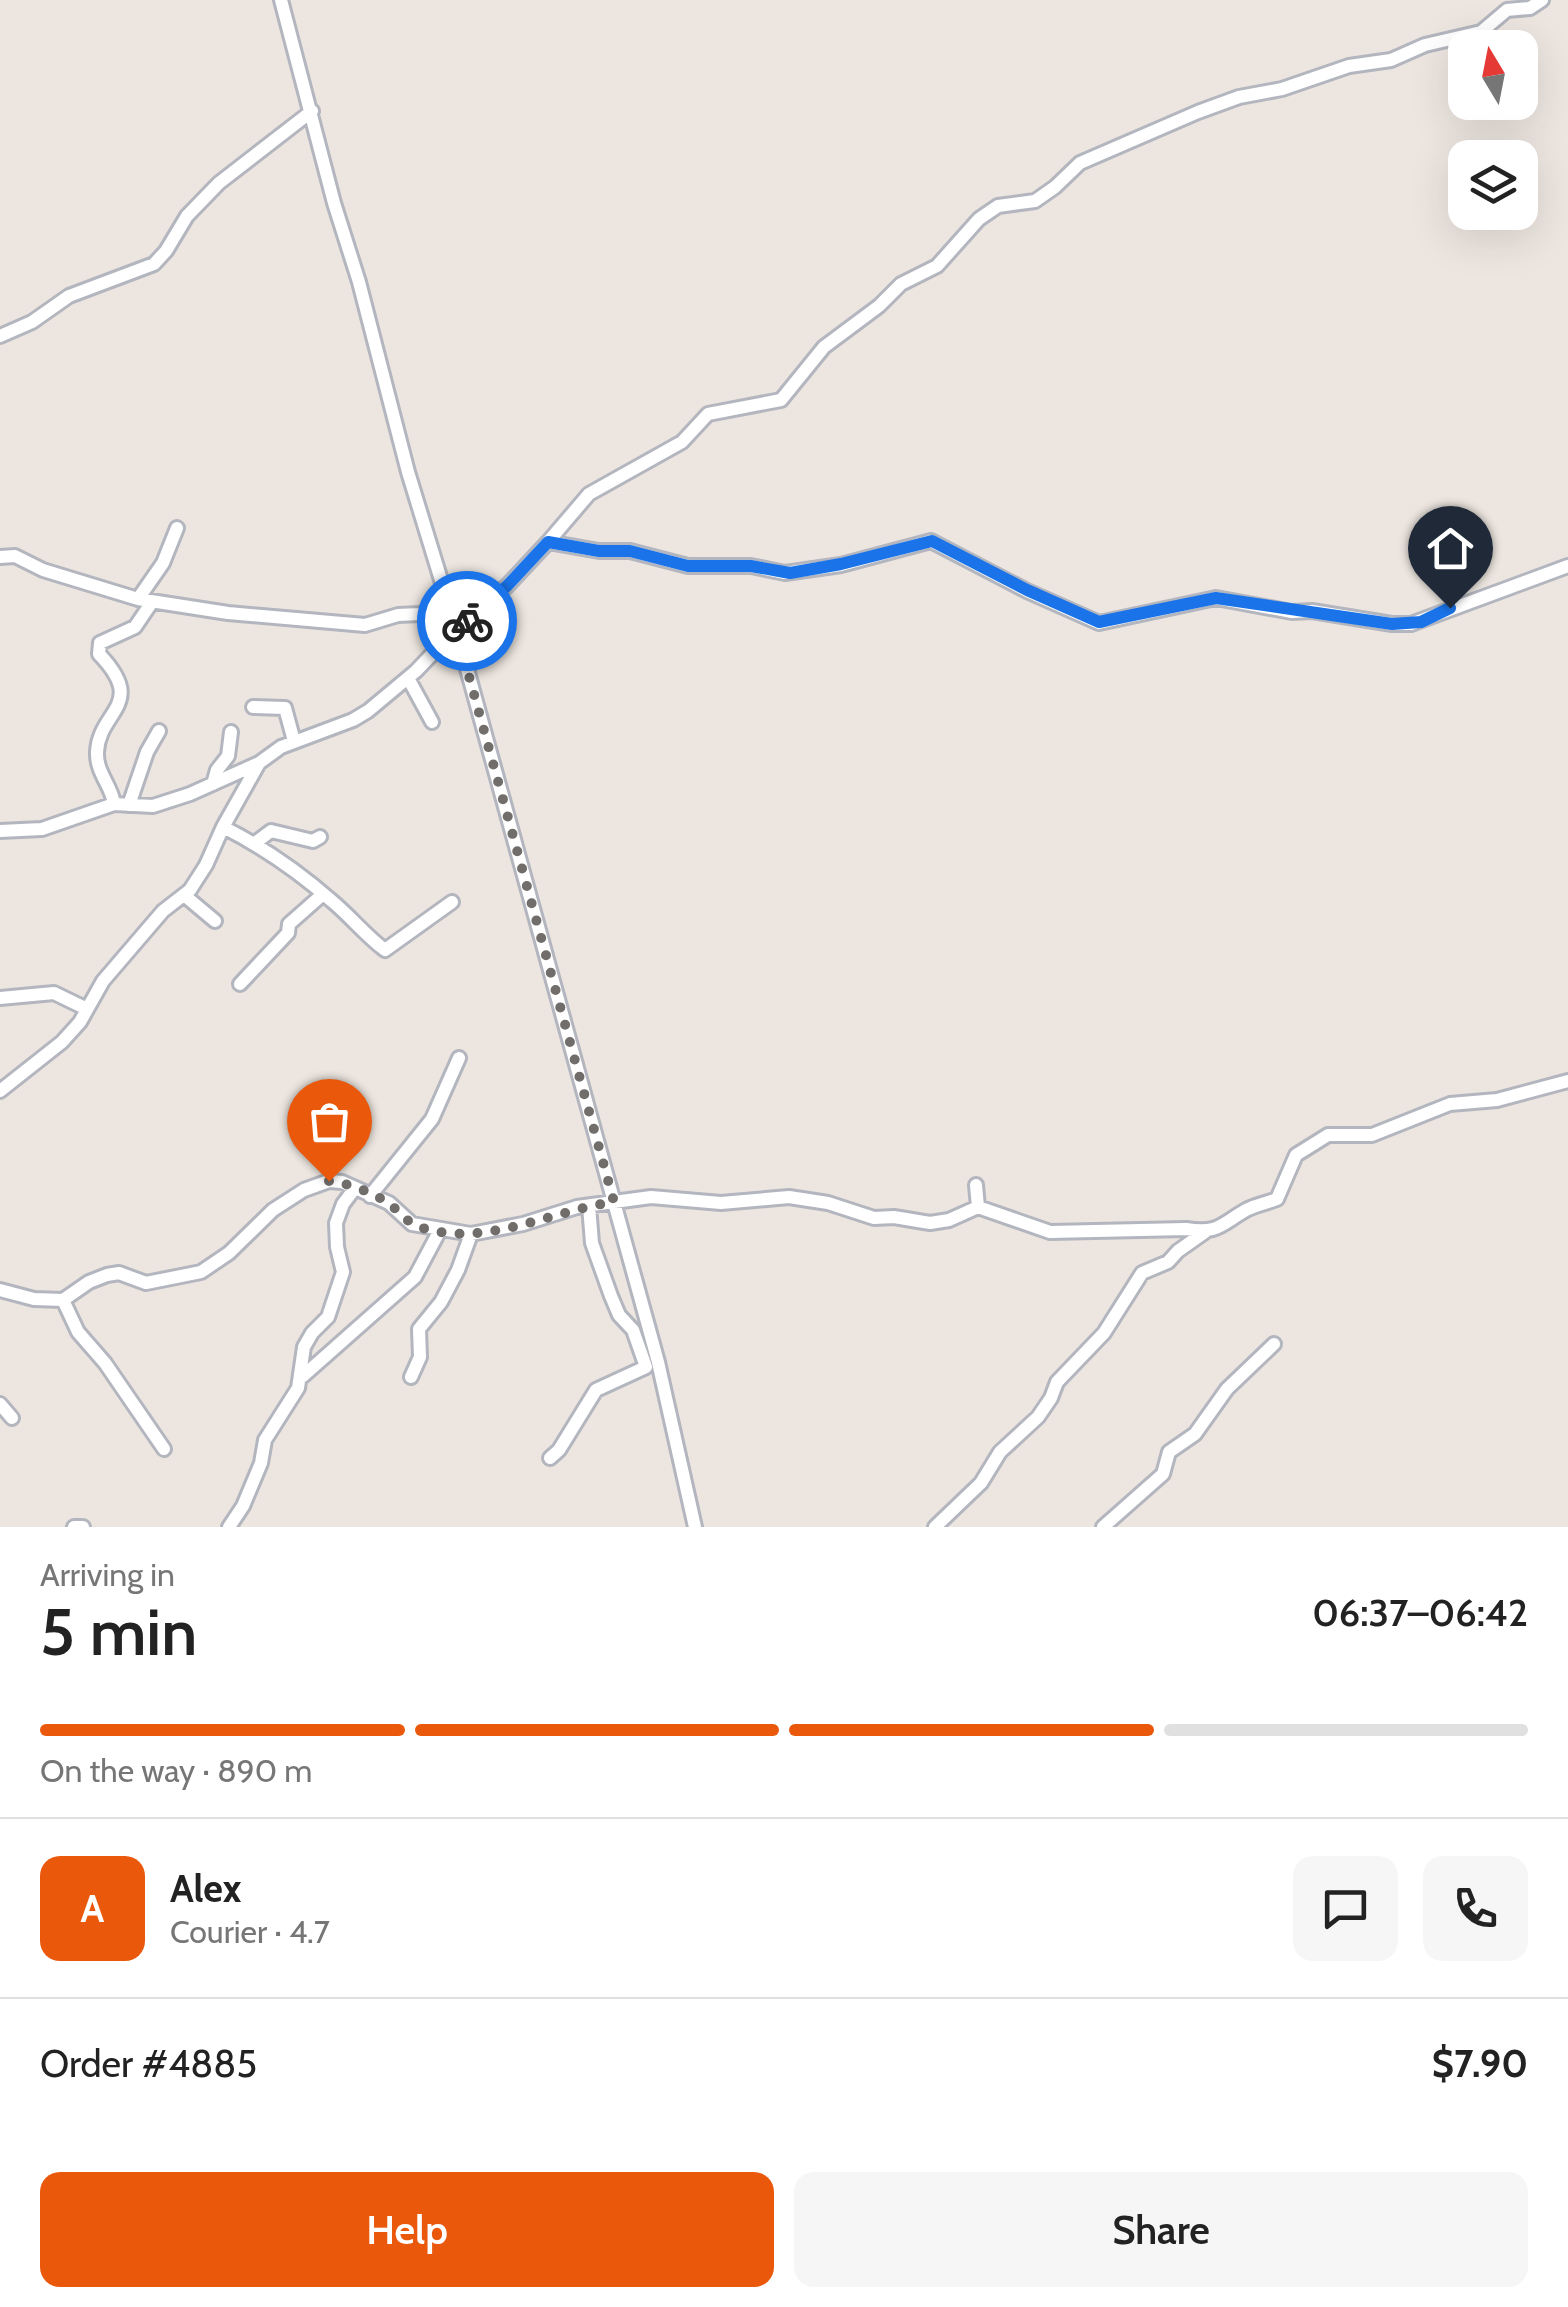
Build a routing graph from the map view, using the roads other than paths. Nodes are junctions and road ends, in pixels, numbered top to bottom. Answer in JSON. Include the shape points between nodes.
{"nodes":[{"id":1,"x":281,"y":0,"type":"edge"},
{"id":2,"x":1542,"y":0,"type":"edge"},
{"id":3,"x":312,"y":111,"type":"junction"},
{"id":4,"x":0,"y":336,"type":"edge"},
{"id":5,"x":178,"y":528,"type":"dead end"},
{"id":6,"x":548,"y":542,"type":"junction"},
{"id":7,"x":0,"y":557,"type":"edge"},
{"id":8,"x":1568,"y":566,"type":"edge"},
{"id":9,"x":145,"y":600,"type":"junction"},
{"id":10,"x":449,"y":607,"type":"junction"},
{"id":11,"x":456,"y":629,"type":"junction"},
{"id":12,"x":408,"y":678,"type":"junction"},
{"id":13,"x":253,"y":708,"type":"dead end"},
{"id":14,"x":432,"y":722,"type":"dead end"},
{"id":15,"x":159,"y":731,"type":"dead end"},
{"id":16,"x":231,"y":732,"type":"dead end"},
{"id":17,"x":294,"y":741,"type":"junction"},
{"id":18,"x":258,"y":763,"type":"junction"},
{"id":19,"x":213,"y":784,"type":"junction"},
{"id":20,"x":114,"y":804,"type":"junction"},
{"id":21,"x":129,"y":805,"type":"junction"},
{"id":22,"x":223,"y":827,"type":"junction"},
{"id":23,"x":0,"y":831,"type":"edge"},
{"id":24,"x":320,"y":838,"type":"dead end"},
{"id":25,"x":255,"y":843,"type":"junction"},
{"id":26,"x":323,"y":894,"type":"junction"},
{"id":27,"x":184,"y":895,"type":"junction"},
{"id":28,"x":452,"y":902,"type":"dead end"},
{"id":29,"x":215,"y":922,"type":"dead end"},
{"id":30,"x":240,"y":984,"type":"dead end"},
{"id":31,"x":0,"y":998,"type":"edge"},
{"id":32,"x":87,"y":1010,"type":"junction"},
{"id":33,"x":459,"y":1058,"type":"dead end"},
{"id":34,"x":1568,"y":1081,"type":"edge"},
{"id":35,"x":0,"y":1091,"type":"edge"},
{"id":36,"x":976,"y":1185,"type":"dead end"},
{"id":37,"x":355,"y":1188,"type":"junction"},
{"id":38,"x":370,"y":1196,"type":"junction"},
{"id":39,"x":614,"y":1202,"type":"junction"},
{"id":40,"x":588,"y":1206,"type":"junction"},
{"id":41,"x":978,"y":1207,"type":"junction"},
{"id":42,"x":440,"y":1230,"type":"junction"},
{"id":43,"x":1206,"y":1232,"type":"junction"},
{"id":44,"x":471,"y":1234,"type":"junction"},
{"id":45,"x":0,"y":1290,"type":"edge"},
{"id":46,"x":64,"y":1300,"type":"junction"},
{"id":47,"x":1274,"y":1344,"type":"dead end"},
{"id":48,"x":412,"y":1377,"type":"dead end"},
{"id":49,"x":301,"y":1378,"type":"junction"},
{"id":50,"x":0,"y":1404,"type":"edge"},
{"id":51,"x":12,"y":1418,"type":"dead end"},
{"id":52,"x":164,"y":1449,"type":"dead end"},
{"id":53,"x":550,"y":1458,"type":"dead end"},
{"id":54,"x":74,"y":1527,"type":"edge"},
{"id":55,"x":83,"y":1527,"type":"edge"},
{"id":56,"x":230,"y":1527,"type":"edge"},
{"id":57,"x":694,"y":1527,"type":"edge"},
{"id":58,"x":935,"y":1527,"type":"edge"},
{"id":59,"x":1103,"y":1527,"type":"edge"}],
"edges":[{"from":1,"to":3,"type":"street"},
{"from":2,"to":6,"type":"street","via":[[1507,10],[1480,32],[1239,96],[1080,163],[1035,201],[998,206],[937,266],[901,284],[824,348],[781,400],[708,414],[682,442],[589,494]]},
{"from":3,"to":4,"type":"street","via":[[218,183],[154,264],[69,296]]},
{"from":3,"to":10,"type":"street"},
{"from":5,"to":9,"type":"street"},
{"from":6,"to":8,"type":"street","via":[[688,566],[790,573],[932,541],[1099,622],[1216,598],[1411,624]]},
{"from":6,"to":11,"type":"street"},
{"from":7,"to":9,"type":"street","via":[[15,556]]},
{"from":9,"to":10,"type":"street","via":[[365,625]]},
{"from":9,"to":20,"type":"street","via":[[135,627],[100,642],[99,654],[114,668],[119,694],[120,706],[100,734],[96,755]]},
{"from":10,"to":11,"type":"street"},
{"from":11,"to":12,"type":"street"},
{"from":11,"to":39,"type":"street"},
{"from":12,"to":14,"type":"street"},
{"from":12,"to":17,"type":"street","via":[[360,717]]},
{"from":13,"to":17,"type":"street","via":[[285,708]]},
{"from":15,"to":21,"type":"street"},
{"from":16,"to":19,"type":"street","via":[[228,756]]},
{"from":17,"to":18,"type":"street"},
{"from":18,"to":19,"type":"street"},
{"from":18,"to":22,"type":"street"},
{"from":19,"to":21,"type":"street","via":[[153,806]]},
{"from":20,"to":21,"type":"street"},
{"from":20,"to":23,"type":"street","via":[[42,829]]},
{"from":22,"to":25,"type":"street"},
{"from":22,"to":27,"type":"street"},
{"from":24,"to":25,"type":"street","via":[[271,831]]},
{"from":25,"to":26,"type":"street"},
{"from":26,"to":28,"type":"street","via":[[385,950]]},
{"from":26,"to":30,"type":"street"},
{"from":27,"to":29,"type":"street"},
{"from":27,"to":32,"type":"street","via":[[163,911]]},
{"from":31,"to":32,"type":"street","via":[[54,994]]},
{"from":32,"to":35,"type":"street","via":[[62,1042]]},
{"from":33,"to":38,"type":"street","via":[[432,1118]]},
{"from":34,"to":43,"type":"street","via":[[1497,1100],[1450,1104],[1372,1135],[1328,1135],[1296,1155],[1277,1199]]},
{"from":36,"to":41,"type":"street"},
{"from":37,"to":38,"type":"street"},
{"from":37,"to":46,"type":"street","via":[[329,1181],[304,1190],[202,1272],[146,1282],[107,1275]]},
{"from":37,"to":49,"type":"street","via":[[336,1222],[343,1277],[328,1317],[304,1347]]},
{"from":38,"to":42,"type":"street","via":[[412,1224]]},
{"from":39,"to":40,"type":"street"},
{"from":39,"to":41,"type":"street","via":[[789,1197],[874,1218],[930,1223]]},
{"from":39,"to":57,"type":"street"},
{"from":40,"to":44,"type":"street"},
{"from":40,"to":53,"type":"street","via":[[592,1243],[611,1296],[646,1367],[596,1390]]},
{"from":41,"to":43,"type":"street","via":[[1050,1232]]},
{"from":42,"to":44,"type":"street"},
{"from":42,"to":49,"type":"street","via":[[415,1277]]},
{"from":43,"to":58,"type":"street","via":[[1142,1273],[1104,1333],[1057,1382],[1038,1417]]},
{"from":44,"to":48,"type":"street","via":[[441,1302],[419,1328],[420,1357]]},
{"from":45,"to":46,"type":"street"},
{"from":46,"to":52,"type":"street","via":[[78,1332]]},
{"from":47,"to":59,"type":"street","via":[[1226,1390],[1194,1434],[1169,1452],[1164,1474]]},
{"from":49,"to":56,"type":"street","via":[[265,1440]]},
{"from":50,"to":51,"type":"street"},
{"from":54,"to":55,"type":"street"}]}
